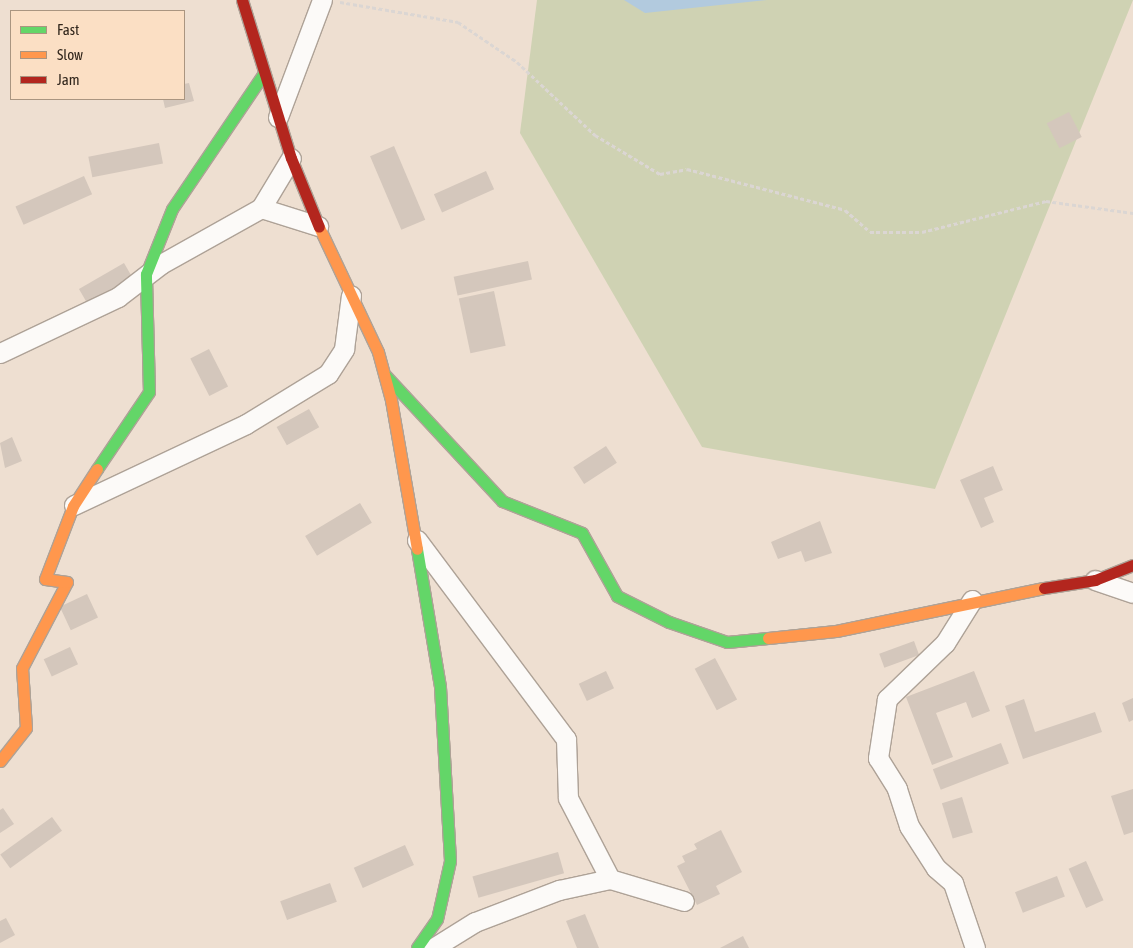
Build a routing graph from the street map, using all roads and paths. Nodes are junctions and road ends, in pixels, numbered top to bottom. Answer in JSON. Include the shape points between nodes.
{"nodes":[{"id":1,"x":242,"y":0,"type":"edge"},
{"id":2,"x":329,"y":1,"type":"edge"},
{"id":3,"x":264,"y":73,"type":"junction"},
{"id":4,"x":278,"y":117,"type":"junction"},
{"id":5,"x":291,"y":158,"type":"junction"},
{"id":6,"x":261,"y":208,"type":"junction"},
{"id":7,"x":1133,"y":213,"type":"edge"},
{"id":8,"x":318,"y":226,"type":"junction"},
{"id":9,"x":146,"y":274,"type":"junction"},
{"id":10,"x":351,"y":295,"type":"junction"},
{"id":11,"x":0,"y":353,"type":"edge"},
{"id":12,"x":386,"y":376,"type":"junction"},
{"id":13,"x":73,"y":506,"type":"junction"},
{"id":14,"x":410,"y":531,"type":"junction"},
{"id":15,"x":1133,"y":565,"type":"edge"},
{"id":16,"x":1095,"y":580,"type":"junction"},
{"id":17,"x":1133,"y":593,"type":"edge"},
{"id":18,"x":972,"y":600,"type":"junction"},
{"id":19,"x":0,"y":761,"type":"edge"},
{"id":20,"x":610,"y":879,"type":"junction"},
{"id":21,"x":684,"y":901,"type":"dead end"},
{"id":22,"x":417,"y":948,"type":"edge"},
{"id":23,"x":433,"y":948,"type":"edge"},
{"id":24,"x":975,"y":948,"type":"edge"}],
"edges":[{"from":1,"to":3,"type":"street"},
{"from":2,"to":4,"type":"street"},
{"from":2,"to":7,"type":"path","via":[[458,22],[517,62],[595,134],[660,174],[686,169],[845,210],[870,232],[922,232],[1046,201]]},
{"from":3,"to":4,"type":"street"},
{"from":3,"to":9,"type":"street","via":[[172,209]]},
{"from":4,"to":5,"type":"street"},
{"from":5,"to":6,"type":"street"},
{"from":5,"to":8,"type":"street"},
{"from":6,"to":8,"type":"street"},
{"from":6,"to":9,"type":"street"},
{"from":8,"to":10,"type":"street"},
{"from":9,"to":11,"type":"street","via":[[118,297]]},
{"from":9,"to":13,"type":"street","via":[[149,392]]},
{"from":10,"to":12,"type":"street"},
{"from":10,"to":13,"type":"street","via":[[344,349],[328,374],[246,424]]},
{"from":12,"to":14,"type":"street"},
{"from":12,"to":18,"type":"street","via":[[502,501],[582,533],[617,596],[669,622],[727,642],[769,640],[836,631]]},
{"from":13,"to":19,"type":"street","via":[[45,579],[68,582],[22,668],[26,728]]},
{"from":14,"to":20,"type":"street","via":[[566,739],[568,798]]},
{"from":14,"to":22,"type":"street","via":[[440,686],[450,861],[437,919]]},
{"from":15,"to":16,"type":"street"},
{"from":16,"to":17,"type":"street"},
{"from":16,"to":18,"type":"street"},
{"from":18,"to":24,"type":"street","via":[[944,643],[887,699],[878,758],[897,788],[909,826],[936,868],[954,883]]},
{"from":20,"to":21,"type":"street"},
{"from":20,"to":23,"type":"street","via":[[559,890],[494,915]]}]}
